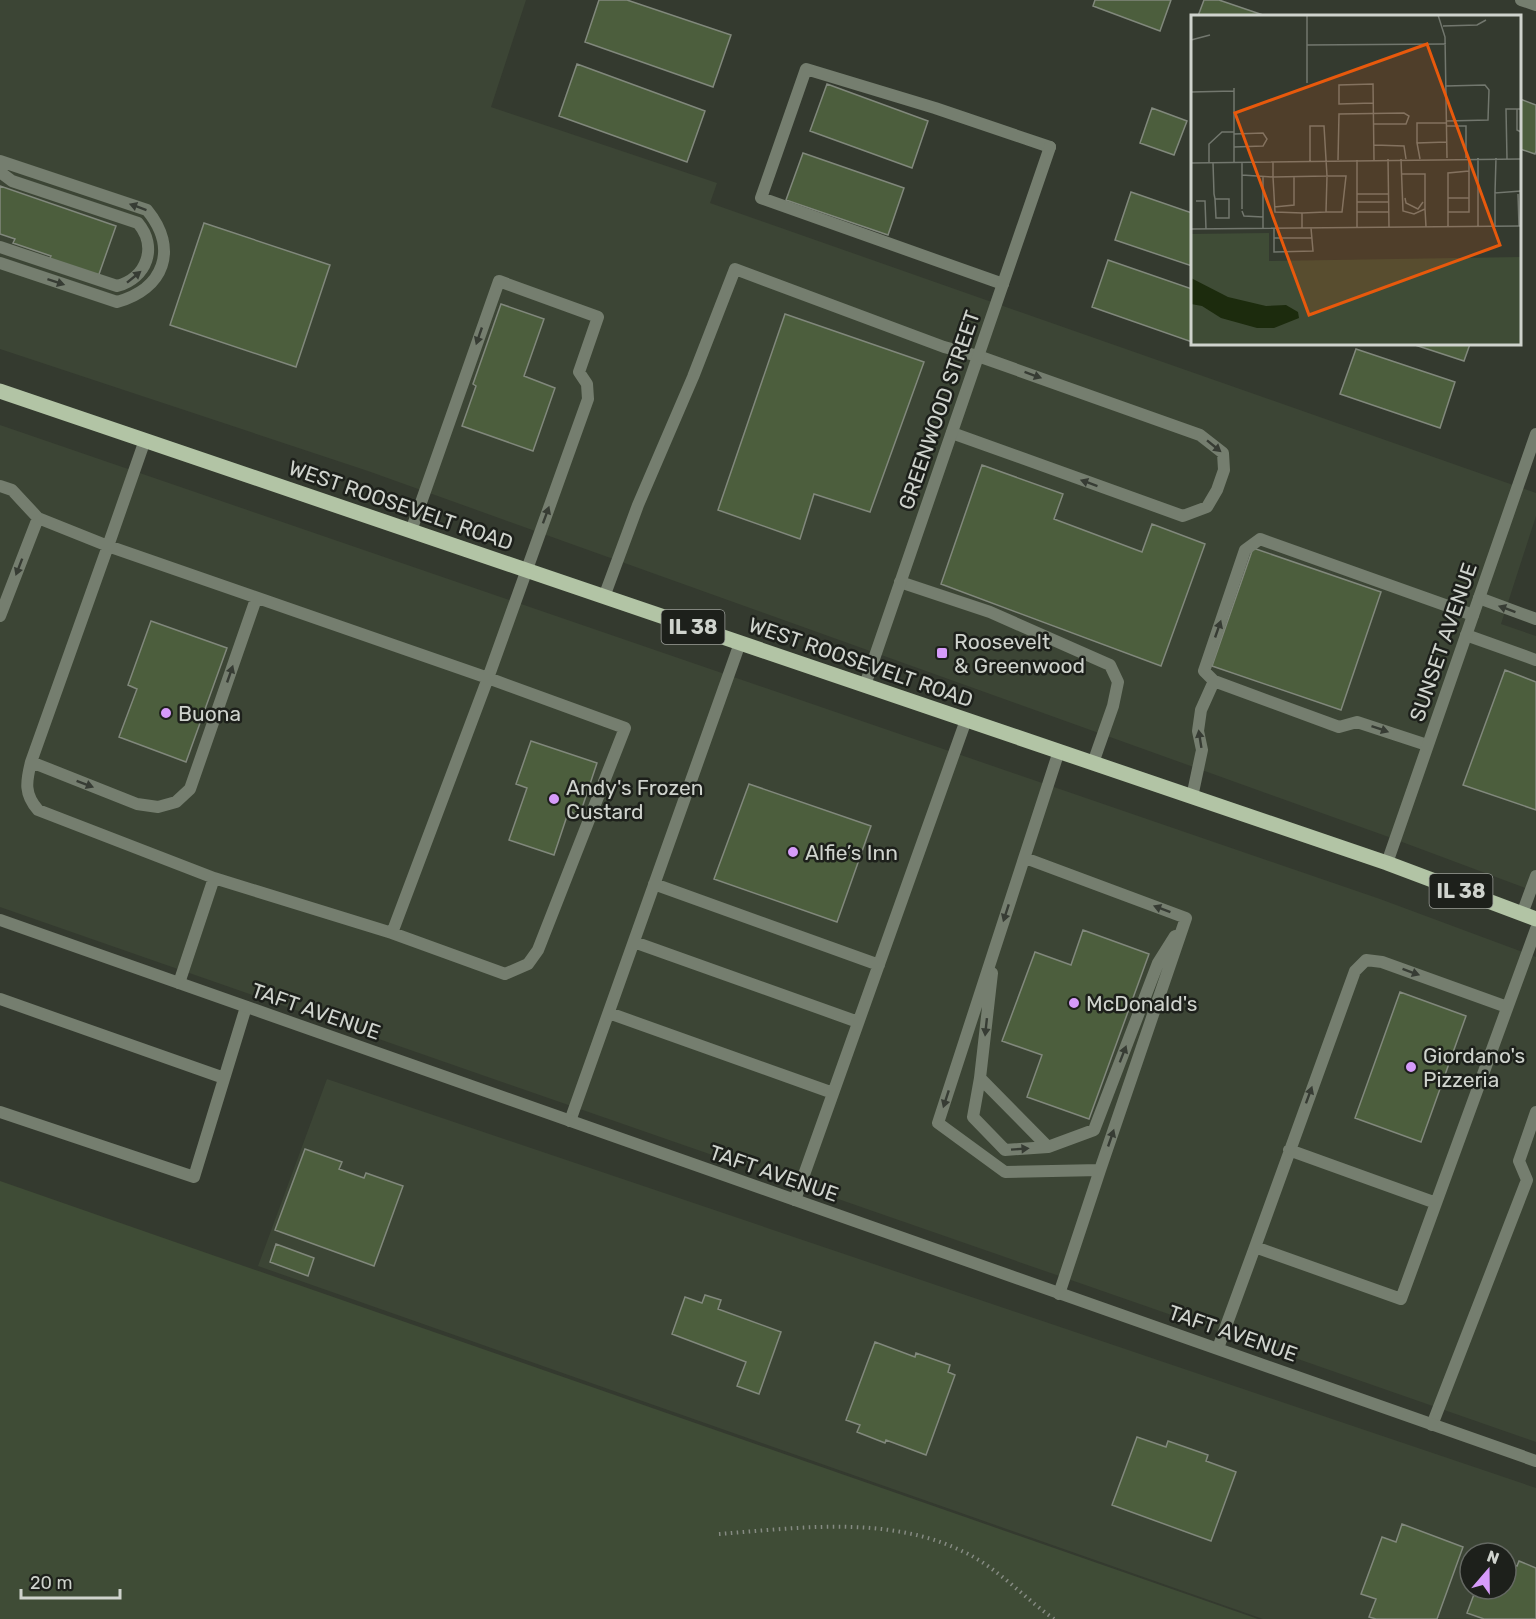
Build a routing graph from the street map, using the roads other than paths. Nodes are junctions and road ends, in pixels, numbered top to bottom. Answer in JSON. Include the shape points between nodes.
{"nodes":[{"id":1,"x":1521,"y":0,"type":"edge"},
{"id":2,"x":1536,"y":5,"type":"edge"},
{"id":3,"x":0,"y":161,"type":"edge"},
{"id":4,"x":0,"y":172,"type":"edge"},
{"id":5,"x":0,"y":247,"type":"edge"},
{"id":6,"x":0,"y":263,"type":"edge"},
{"id":7,"x":1003,"y":284,"type":"junction"},
{"id":8,"x":978,"y":356,"type":"junction"},
{"id":9,"x":0,"y":391,"type":"edge"},
{"id":10,"x":952,"y":433,"type":"junction"},
{"id":11,"x":1536,"y":434,"type":"edge"},
{"id":12,"x":145,"y":440,"type":"junction"},
{"id":13,"x":0,"y":486,"type":"edge"},
{"id":14,"x":38,"y":518,"type":"junction"},
{"id":15,"x":411,"y":531,"type":"junction"},
{"id":16,"x":108,"y":546,"type":"junction"},
{"id":17,"x":527,"y":570,"type":"junction"},
{"id":18,"x":900,"y":582,"type":"junction"},
{"id":19,"x":604,"y":597,"type":"junction"},
{"id":20,"x":256,"y":598,"type":"junction"},
{"id":21,"x":1479,"y":598,"type":"junction"},
{"id":22,"x":1473,"y":615,"type":"junction"},
{"id":23,"x":0,"y":616,"type":"edge"},
{"id":24,"x":1536,"y":619,"type":"edge"},
{"id":25,"x":1466,"y":635,"type":"junction"},
{"id":26,"x":740,"y":643,"type":"junction"},
{"id":27,"x":1536,"y":660,"type":"edge"},
{"id":28,"x":488,"y":678,"type":"junction"},
{"id":29,"x":1214,"y":681,"type":"junction"},
{"id":30,"x":865,"y":685,"type":"junction"},
{"id":31,"x":966,"y":720,"type":"junction"},
{"id":32,"x":1427,"y":745,"type":"junction"},
{"id":33,"x":1059,"y":751,"type":"junction"},
{"id":34,"x":31,"y":762,"type":"junction"},
{"id":35,"x":1093,"y":763,"type":"junction"},
{"id":36,"x":1191,"y":796,"type":"junction"},
{"id":37,"x":1025,"y":858,"type":"junction"},
{"id":38,"x":1387,"y":863,"type":"junction"},
{"id":39,"x":1536,"y":876,"type":"edge"},
{"id":40,"x":214,"y":878,"type":"junction"},
{"id":41,"x":654,"y":885,"type":"junction"},
{"id":42,"x":1529,"y":916,"type":"edge"},
{"id":43,"x":1186,"y":918,"type":"junction"},
{"id":44,"x":0,"y":920,"type":"edge"},
{"id":45,"x":1536,"y":929,"type":"edge"},
{"id":46,"x":392,"y":933,"type":"junction"},
{"id":47,"x":634,"y":942,"type":"junction"},
{"id":48,"x":995,"y":948,"type":"junction"},
{"id":49,"x":879,"y":965,"type":"junction"},
{"id":50,"x":179,"y":983,"type":"junction"},
{"id":51,"x":0,"y":999,"type":"edge"},
{"id":52,"x":246,"y":1007,"type":"junction"},
{"id":53,"x":1508,"y":1007,"type":"junction"},
{"id":54,"x":609,"y":1013,"type":"junction"},
{"id":55,"x":858,"y":1022,"type":"junction"},
{"id":56,"x":224,"y":1078,"type":"junction"},
{"id":57,"x":980,"y":1078,"type":"junction"},
{"id":58,"x":833,"y":1093,"type":"junction"},
{"id":59,"x":0,"y":1112,"type":"edge"},
{"id":60,"x":1536,"y":1112,"type":"edge"},
{"id":61,"x":570,"y":1121,"type":"junction"},
{"id":62,"x":1048,"y":1147,"type":"junction"},
{"id":63,"x":1289,"y":1150,"type":"junction"},
{"id":64,"x":1100,"y":1170,"type":"junction"},
{"id":65,"x":795,"y":1200,"type":"junction"},
{"id":66,"x":1436,"y":1203,"type":"junction"},
{"id":67,"x":1255,"y":1246,"type":"junction"},
{"id":68,"x":1059,"y":1294,"type":"junction"},
{"id":69,"x":1218,"y":1348,"type":"junction"},
{"id":70,"x":1432,"y":1425,"type":"junction"},
{"id":71,"x":1536,"y":1461,"type":"edge"}],
"edges":[{"from":1,"to":2,"type":"street"},
{"from":6,"to":3,"type":"street","one_way":true,"via":[[117,302],[132,298],[155,279],[164,251],[163,236],[147,210]]},
{"from":5,"to":4,"type":"street","one_way":true,"via":[[117,286],[135,278],[147,261],[149,250],[144,229],[138,223],[12,181]]},
{"from":7,"to":7,"type":"street","name":"GREENWOOD STREET","via":[[1050,147],[806,69],[761,198]]},
{"from":7,"to":8,"type":"street","name":"GREENWOOD STREET"},
{"from":8,"to":10,"type":"street","name":"GREENWOOD STREET"},
{"from":8,"to":10,"type":"street","one_way":true,"via":[[1200,435],[1223,453],[1224,470],[1207,507],[1183,516]]},
{"from":8,"to":19,"type":"street","via":[[735,269]]},
{"from":9,"to":12,"type":"main road","name":"WEST ROOSEVELT ROAD","number":"IL 38"},
{"from":10,"to":18,"type":"street","name":"GREENWOOD STREET"},
{"from":11,"to":21,"type":"street","name":"SUNSET AVENUE"},
{"from":12,"to":15,"type":"main road","name":"WEST ROOSEVELT ROAD","number":"IL 38"},
{"from":12,"to":16,"type":"street"},
{"from":13,"to":14,"type":"street","via":[[12,490]]},
{"from":14,"to":16,"type":"street"},
{"from":14,"to":23,"type":"street","one_way":true},
{"from":15,"to":17,"type":"main road","name":"WEST ROOSEVELT ROAD","number":"IL 38"},
{"from":17,"to":15,"type":"street","one_way":true,"via":[[588,399],[587,384],[579,372],[598,317],[499,281]]},
{"from":16,"to":20,"type":"street"},
{"from":16,"to":34,"type":"street"},
{"from":17,"to":19,"type":"main road","name":"WEST ROOSEVELT ROAD","number":"IL 38"},
{"from":17,"to":28,"type":"street"},
{"from":18,"to":30,"type":"street","name":"GREENWOOD STREET"},
{"from":18,"to":35,"type":"street","via":[[990,612],[1110,665],[1118,682]]},
{"from":19,"to":26,"type":"main road","name":"WEST ROOSEVELT ROAD","number":"IL 38"},
{"from":20,"to":28,"type":"street"},
{"from":34,"to":20,"type":"street","one_way":true,"via":[[137,804],[158,807],[176,802],[190,789]]},
{"from":21,"to":22,"type":"street","name":"SUNSET AVENUE"},
{"from":24,"to":21,"type":"street","one_way":true},
{"from":22,"to":25,"type":"street","name":"SUNSET AVENUE"},
{"from":29,"to":22,"type":"street","one_way":true,"via":[[1204,671],[1245,550],[1260,540]]},
{"from":25,"to":27,"type":"street"},
{"from":25,"to":32,"type":"street","name":"SUNSET AVENUE"},
{"from":26,"to":30,"type":"main road","name":"WEST ROOSEVELT ROAD","number":"IL 38"},
{"from":26,"to":41,"type":"street"},
{"from":28,"to":46,"type":"street"},
{"from":28,"to":46,"type":"street","via":[[625,729],[538,950],[528,964],[505,974]]},
{"from":29,"to":32,"type":"street","one_way":true,"via":[[1339,727],[1357,722]]},
{"from":36,"to":29,"type":"street","one_way":true,"via":[[1202,750],[1198,731],[1201,710]]},
{"from":30,"to":31,"type":"main road","name":"WEST ROOSEVELT ROAD","number":"IL 38"},
{"from":31,"to":33,"type":"main road","name":"WEST ROOSEVELT ROAD","number":"IL 38"},
{"from":31,"to":49,"type":"street"},
{"from":32,"to":38,"type":"street","name":"SUNSET AVENUE"},
{"from":33,"to":35,"type":"main road","name":"WEST ROOSEVELT ROAD","number":"IL 38"},
{"from":33,"to":37,"type":"street"},
{"from":34,"to":40,"type":"street","via":[[29,800],[38,810]]},
{"from":35,"to":36,"type":"main road","name":"WEST ROOSEVELT ROAD","number":"IL 38"},
{"from":36,"to":38,"type":"main road","name":"WEST ROOSEVELT ROAD","number":"IL 38"},
{"from":43,"to":37,"type":"street","one_way":true},
{"from":37,"to":48,"type":"street","one_way":true},
{"from":38,"to":42,"type":"main road","name":"WEST ROOSEVELT ROAD","number":"IL 38"},
{"from":39,"to":42,"type":"street"},
{"from":40,"to":46,"type":"street"},
{"from":40,"to":50,"type":"street"},
{"from":41,"to":47,"type":"street"},
{"from":41,"to":49,"type":"street"},
{"from":62,"to":43,"type":"street","one_way":true,"via":[[1094,1131],[1158,963]]},
{"from":64,"to":43,"type":"street","one_way":true},
{"from":44,"to":50,"type":"street","name":"TAFT AVENUE"},
{"from":45,"to":53,"type":"street"},
{"from":47,"to":54,"type":"street"},
{"from":47,"to":55,"type":"street"},
{"from":48,"to":57,"type":"street","one_way":true},
{"from":48,"to":64,"type":"street","one_way":true,"via":[[938,1123],[1005,1172]]},
{"from":49,"to":55,"type":"street"},
{"from":50,"to":52,"type":"street","name":"TAFT AVENUE"},
{"from":51,"to":56,"type":"street"},
{"from":52,"to":56,"type":"street"},
{"from":52,"to":61,"type":"street","name":"TAFT AVENUE"},
{"from":63,"to":53,"type":"street","one_way":true,"via":[[1355,971],[1366,960],[1382,962]]},
{"from":53,"to":66,"type":"street"},
{"from":54,"to":58,"type":"street"},
{"from":54,"to":61,"type":"street"},
{"from":55,"to":58,"type":"street"},
{"from":56,"to":59,"type":"street","via":[[194,1177]]},
{"from":57,"to":62,"type":"street"},
{"from":57,"to":62,"type":"street","one_way":true,"via":[[974,1117],[1005,1150]]},
{"from":58,"to":65,"type":"street"},
{"from":60,"to":70,"type":"street","via":[[1519,1161],[1527,1180]]},
{"from":61,"to":65,"type":"street","name":"TAFT AVENUE"},
{"from":63,"to":66,"type":"street"},
{"from":63,"to":67,"type":"street"},
{"from":64,"to":68,"type":"street"},
{"from":65,"to":68,"type":"street","name":"TAFT AVENUE"},
{"from":66,"to":67,"type":"street","via":[[1401,1299]]},
{"from":67,"to":69,"type":"street"},
{"from":68,"to":69,"type":"street","name":"TAFT AVENUE"},
{"from":69,"to":70,"type":"street","name":"TAFT AVENUE"},
{"from":70,"to":71,"type":"street","name":"TAFT AVENUE"}]}
